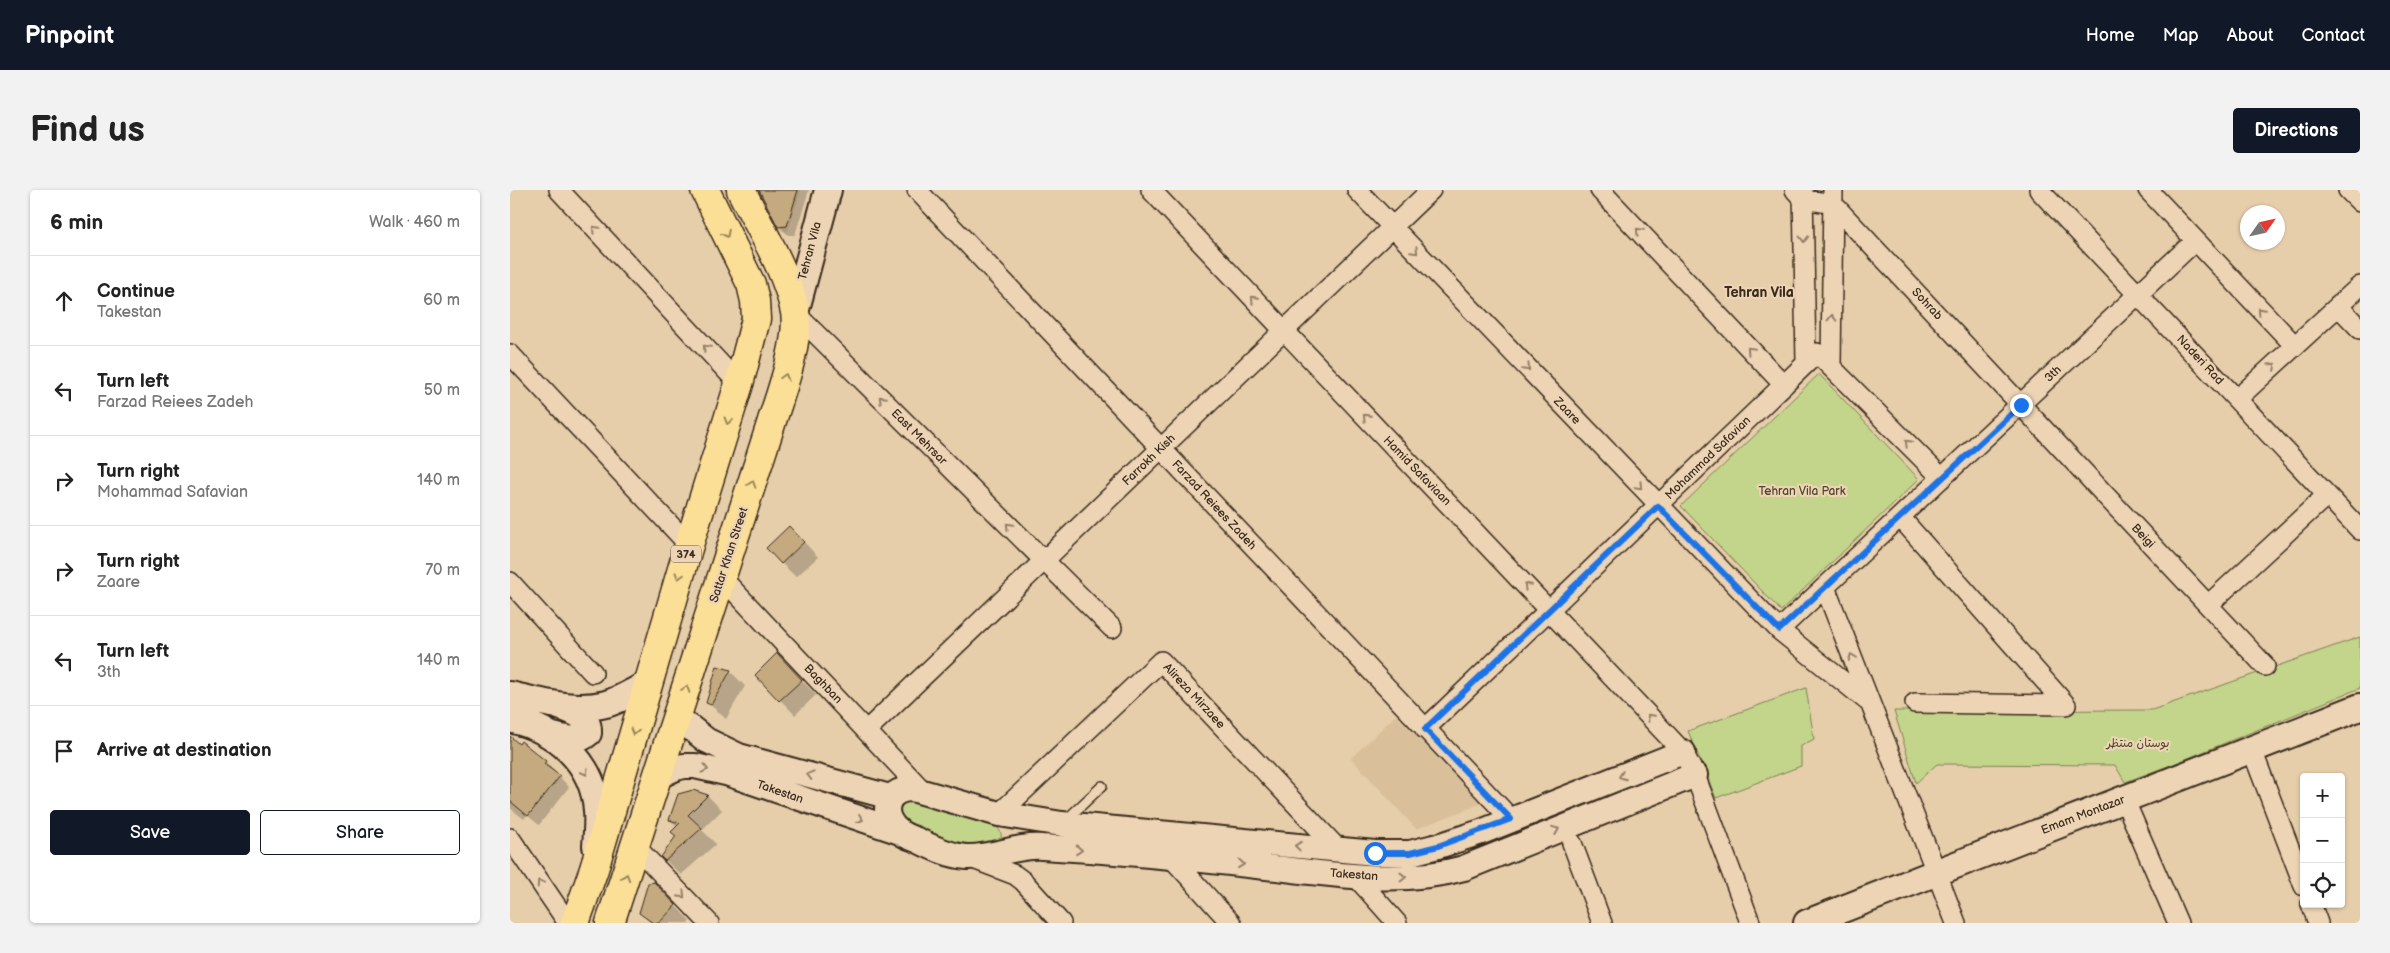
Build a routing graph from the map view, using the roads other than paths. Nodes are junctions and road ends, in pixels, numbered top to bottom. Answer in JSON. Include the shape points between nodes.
{"nodes":[{"id":1,"x":559,"y":190,"type":"edge"},
{"id":2,"x":705,"y":190,"type":"edge"},
{"id":3,"x":741,"y":190,"type":"edge"},
{"id":4,"x":828,"y":190,"type":"edge"},
{"id":5,"x":917,"y":190,"type":"edge"},
{"id":6,"x":1150,"y":190,"type":"edge"},
{"id":7,"x":1357,"y":190,"type":"edge"},
{"id":8,"x":1431,"y":190,"type":"edge"},
{"id":9,"x":1600,"y":190,"type":"edge"},
{"id":10,"x":2039,"y":190,"type":"edge"},
{"id":11,"x":2148,"y":190,"type":"edge"},
{"id":12,"x":2348,"y":190,"type":"edge"},
{"id":13,"x":1801,"y":193,"type":"edge"},
{"id":14,"x":1833,"y":197,"type":"edge"},
{"id":15,"x":2360,"y":202,"type":"edge"},
{"id":16,"x":1392,"y":227,"type":"junction"},
{"id":17,"x":2196,"y":242,"type":"junction"},
{"id":18,"x":2360,"y":286,"type":"edge"},
{"id":19,"x":2138,"y":295,"type":"junction"},
{"id":20,"x":2338,"y":306,"type":"junction"},
{"id":21,"x":795,"y":313,"type":"junction"},
{"id":22,"x":2360,"y":329,"type":"edge"},
{"id":23,"x":1284,"y":330,"type":"junction"},
{"id":24,"x":2295,"y":346,"type":"junction"},
{"id":25,"x":510,"y":354,"type":"edge"},
{"id":26,"x":1811,"y":358,"type":"junction"},
{"id":27,"x":1831,"y":367,"type":"junction"},
{"id":28,"x":739,"y":384,"type":"junction"},
{"id":29,"x":1784,"y":385,"type":"junction"},
{"id":30,"x":2237,"y":399,"type":"junction"},
{"id":31,"x":2021,"y":405,"type":"junction"},
{"id":32,"x":1161,"y":448,"type":"junction"},
{"id":33,"x":1942,"y":478,"type":"junction"},
{"id":34,"x":2327,"y":495,"type":"junction"},
{"id":35,"x":1658,"y":506,"type":"junction"},
{"id":36,"x":1900,"y":517,"type":"junction"},
{"id":37,"x":2360,"y":530,"type":"edge"},
{"id":38,"x":689,"y":545,"type":"junction"},
{"id":39,"x":1044,"y":560,"type":"junction"},
{"id":40,"x":722,"y":578,"type":"junction"},
{"id":41,"x":510,"y":582,"type":"edge"},
{"id":42,"x":1826,"y":587,"type":"junction"},
{"id":43,"x":2208,"y":605,"type":"junction"},
{"id":44,"x":1550,"y":610,"type":"junction"},
{"id":45,"x":1112,"y":628,"type":"dead end"},
{"id":46,"x":1779,"y":630,"type":"junction"},
{"id":47,"x":2265,"y":666,"type":"dead end"},
{"id":48,"x":593,"y":673,"type":"dead end"},
{"id":49,"x":648,"y":684,"type":"junction"},
{"id":50,"x":510,"y":695,"type":"edge"},
{"id":51,"x":1870,"y":702,"type":"junction"},
{"id":52,"x":1915,"y":703,"type":"dead end"},
{"id":53,"x":557,"y":705,"type":"junction"},
{"id":54,"x":2360,"y":707,"type":"edge"},
{"id":55,"x":677,"y":717,"type":"junction"},
{"id":56,"x":510,"y":719,"type":"edge"},
{"id":57,"x":1425,"y":729,"type":"junction"},
{"id":58,"x":866,"y":730,"type":"junction"},
{"id":59,"x":553,"y":736,"type":"junction"},
{"id":60,"x":2252,"y":750,"type":"junction"},
{"id":61,"x":1683,"y":752,"type":"junction"},
{"id":62,"x":1695,"y":775,"type":"junction"},
{"id":63,"x":659,"y":776,"type":"junction"},
{"id":64,"x":1102,"y":786,"type":"dead end"},
{"id":65,"x":923,"y":792,"type":"junction"},
{"id":66,"x":890,"y":797,"type":"junction"},
{"id":67,"x":2124,"y":799,"type":"junction"},
{"id":68,"x":999,"y":814,"type":"junction"},
{"id":69,"x":1511,"y":819,"type":"junction"},
{"id":70,"x":1062,"y":824,"type":"junction"},
{"id":71,"x":1130,"y":830,"type":"junction"},
{"id":72,"x":900,"y":832,"type":"junction"},
{"id":73,"x":510,"y":838,"type":"edge"},
{"id":74,"x":1572,"y":843,"type":"dead end"},
{"id":75,"x":1521,"y":844,"type":"junction"},
{"id":76,"x":636,"y":847,"type":"junction"},
{"id":77,"x":1039,"y":847,"type":"junction"},
{"id":78,"x":1338,"y":850,"type":"junction"},
{"id":79,"x":1127,"y":853,"type":"junction"},
{"id":80,"x":967,"y":857,"type":"junction"},
{"id":81,"x":1171,"y":857,"type":"junction"},
{"id":82,"x":594,"y":869,"type":"junction"},
{"id":83,"x":1936,"y":872,"type":"junction"},
{"id":84,"x":1356,"y":876,"type":"junction"},
{"id":85,"x":2300,"y":876,"type":"edge"},
{"id":86,"x":1023,"y":881,"type":"junction"},
{"id":87,"x":2312,"y":908,"type":"edge"},
{"id":88,"x":1750,"y":922,"type":"dead end"},
{"id":89,"x":568,"y":923,"type":"edge"},
{"id":90,"x":575,"y":923,"type":"edge"},
{"id":91,"x":610,"y":923,"type":"edge"},
{"id":92,"x":709,"y":923,"type":"edge"},
{"id":93,"x":1061,"y":923,"type":"edge"},
{"id":94,"x":1231,"y":923,"type":"edge"},
{"id":95,"x":1397,"y":923,"type":"edge"},
{"id":96,"x":1602,"y":923,"type":"edge"},
{"id":97,"x":1807,"y":923,"type":"edge"},
{"id":98,"x":1956,"y":923,"type":"edge"},
{"id":99,"x":2178,"y":923,"type":"edge"},
{"id":100,"x":2318,"y":923,"type":"edge"}],
"edges":[{"from":28,"to":1,"type":"street","one_way":true},
{"from":2,"to":28,"type":"main road","number":"374","one_way":true,"via":[[751,284],[755,301],[756,318]]},
{"from":3,"to":21,"type":"main road","name":"Sattar Khan Street","via":[[782,274]]},
{"from":4,"to":21,"type":"main road","name":"Tehran Vila"},
{"from":5,"to":32,"type":"street","name":"Farzad Reiees Zadeh"},
{"from":23,"to":6,"type":"street","name":"Hamid Safaviaan","one_way":true},
{"from":7,"to":16,"type":"street","name":"Zaare"},
{"from":8,"to":16,"type":"street","name":"Farrokh Kish"},
{"from":29,"to":9,"type":"street","one_way":true},
{"from":10,"to":19,"type":"street","name":"Naderi Rad"},
{"from":11,"to":17,"type":"street"},
{"from":12,"to":15,"type":"street"},
{"from":13,"to":14,"type":"street"},
{"from":13,"to":26,"type":"street","one_way":true},
{"from":27,"to":14,"type":"street","one_way":true},
{"from":14,"to":31,"type":"street","name":"Sohrab"},
{"from":16,"to":23,"type":"street","name":"Farrokh Kish"},
{"from":16,"to":35,"type":"street","name":"Zaare","one_way":true},
{"from":17,"to":19,"type":"street","name":"3th"},
{"from":24,"to":17,"type":"street","one_way":true},
{"from":18,"to":20,"type":"street"},
{"from":19,"to":30,"type":"street","name":"Naderi Rad"},
{"from":19,"to":31,"type":"street","name":"3th"},
{"from":20,"to":22,"type":"street"},
{"from":20,"to":24,"type":"street"},
{"from":39,"to":21,"type":"street","name":"East Mehrsar","one_way":true},
{"from":40,"to":21,"type":"main road","name":"Sattar Khan Street","one_way":true,"via":[[789,364]]},
{"from":23,"to":32,"type":"street","name":"Farrokh Kish"},
{"from":44,"to":23,"type":"street","name":"Hamid Safaviaan","one_way":true},
{"from":30,"to":24,"type":"street","one_way":true},
{"from":25,"to":38,"type":"street"},
{"from":26,"to":27,"type":"street"},
{"from":26,"to":29,"type":"street","name":"Mohammad Safavian"},
{"from":33,"to":27,"type":"street","one_way":true},
{"from":28,"to":38,"type":"main road","number":"374","one_way":true},
{"from":29,"to":35,"type":"street","name":"Mohammad Safavian"},
{"from":30,"to":34,"type":"street","name":"Naderi Rad"},
{"from":31,"to":33,"type":"street","name":"3th"},
{"from":31,"to":43,"type":"street","name":"Beigi"},
{"from":32,"to":39,"type":"street","name":"Farrokh Kish"},
{"from":32,"to":57,"type":"street","name":"Farzad Reiees Zadeh"},
{"from":33,"to":36,"type":"street","name":"3th"},
{"from":34,"to":37,"type":"street","name":"Naderi Rad"},
{"from":34,"to":43,"type":"street"},
{"from":35,"to":44,"type":"street","name":"Mohammad Safavian"},
{"from":35,"to":46,"type":"street","name":"Zaare"},
{"from":36,"to":42,"type":"street","name":"3th"},
{"from":36,"to":52,"type":"street","via":[[2066,705]]},
{"from":38,"to":49,"type":"main road","number":"374","one_way":true},
{"from":39,"to":45,"type":"street","name":"East Mehrsar"},
{"from":39,"to":58,"type":"street","name":"Farrokh Kish"},
{"from":55,"to":40,"type":"main road","name":"Sattar Khan Street","one_way":true},
{"from":40,"to":58,"type":"street","name":"Baghban"},
{"from":41,"to":48,"type":"street"},
{"from":42,"to":46,"type":"street","name":"3th"},
{"from":51,"to":42,"type":"street","one_way":true},
{"from":43,"to":47,"type":"street","name":"Beigi"},
{"from":44,"to":57,"type":"street","name":"Mohammad Safavian"},
{"from":61,"to":44,"type":"street","name":"Hamid Safaviaan","one_way":true},
{"from":46,"to":51,"type":"street","name":"Zaare"},
{"from":49,"to":53,"type":"main road","via":[[606,704]]},
{"from":49,"to":82,"type":"main road","number":"374","one_way":true},
{"from":50,"to":53,"type":"main road"},
{"from":51,"to":83,"type":"street"},
{"from":53,"to":59,"type":"main road","via":[[585,719],[588,733],[576,739]]},
{"from":54,"to":60,"type":"main road","name":"Emam Montazar"},
{"from":55,"to":63,"type":"main road","name":"Sattar Khan Street"},
{"from":66,"to":55,"type":"street","name":"Takestan","one_way":true,"via":[[739,756],[706,740]]},
{"from":56,"to":59,"type":"main road","via":[[535,726]]},
{"from":57,"to":69,"type":"street","name":"Farzad Reiees Zadeh"},
{"from":58,"to":65,"type":"street","name":"Baghban"},
{"from":59,"to":82,"type":"main road","one_way":true,"via":[[574,756],[593,787],[598,810]]},
{"from":60,"to":67,"type":"main road","name":"Emam Montazar"},
{"from":60,"to":85,"type":"street"},
{"from":61,"to":62,"type":"street","name":"Hamid Safaviaan"},
{"from":61,"to":69,"type":"street","name":"Takestan","one_way":true},
{"from":75,"to":62,"type":"street","name":"Takestan","one_way":true},
{"from":62,"to":88,"type":"street","name":"Hamid Safaviaan"},
{"from":63,"to":72,"type":"street","name":"Takestan","one_way":true,"via":[[684,766],[726,773]]},
{"from":63,"to":76,"type":"main road","name":"Sattar Khan Street"},
{"from":64,"to":70,"type":"lane"},
{"from":65,"to":66,"type":"street","name":"Takestan","via":[[904,789]]},
{"from":65,"to":68,"type":"street","name":"Takestan"},
{"from":66,"to":72,"type":"street","via":[[888,814]]},
{"from":67,"to":83,"type":"main road","name":"Emam Montazar"},
{"from":67,"to":99,"type":"street"},
{"from":68,"to":70,"type":"street","name":"Takestan"},
{"from":68,"to":78,"type":"street","name":"Alireza Mirzaee","via":[[1161,661]]},
{"from":69,"to":75,"type":"street"},
{"from":69,"to":78,"type":"street","name":"Takestan","via":[[1410,853]]},
{"from":70,"to":71,"type":"street","name":"Takestan"},
{"from":78,"to":71,"type":"street","name":"Takestan","one_way":true},
{"from":71,"to":79,"type":"street"},
{"from":72,"to":80,"type":"street","name":"Takestan","via":[[932,848]]},
{"from":89,"to":73,"type":"street","one_way":true},
{"from":74,"to":96,"type":"street"},
{"from":84,"to":75,"type":"street","name":"Takestan","one_way":true,"via":[[1440,874],[1464,868]]},
{"from":91,"to":76,"type":"main road","name":"Sattar Khan Street","one_way":true},
{"from":76,"to":92,"type":"street","one_way":true},
{"from":77,"to":79,"type":"street","name":"Takestan","one_way":true},
{"from":77,"to":80,"type":"street","name":"Takestan"},
{"from":77,"to":86,"type":"street","via":[[1026,859]]},
{"from":79,"to":81,"type":"street","name":"Takestan"},
{"from":80,"to":86,"type":"street","via":[[1007,871]]},
{"from":81,"to":84,"type":"street","name":"Takestan","one_way":true},
{"from":81,"to":94,"type":"street"},
{"from":82,"to":90,"type":"main road","number":"374"},
{"from":83,"to":97,"type":"main road","name":"Emam Montazar"},
{"from":83,"to":98,"type":"street"},
{"from":84,"to":95,"type":"street"},
{"from":86,"to":93,"type":"street"},
{"from":87,"to":100,"type":"street"}]}
